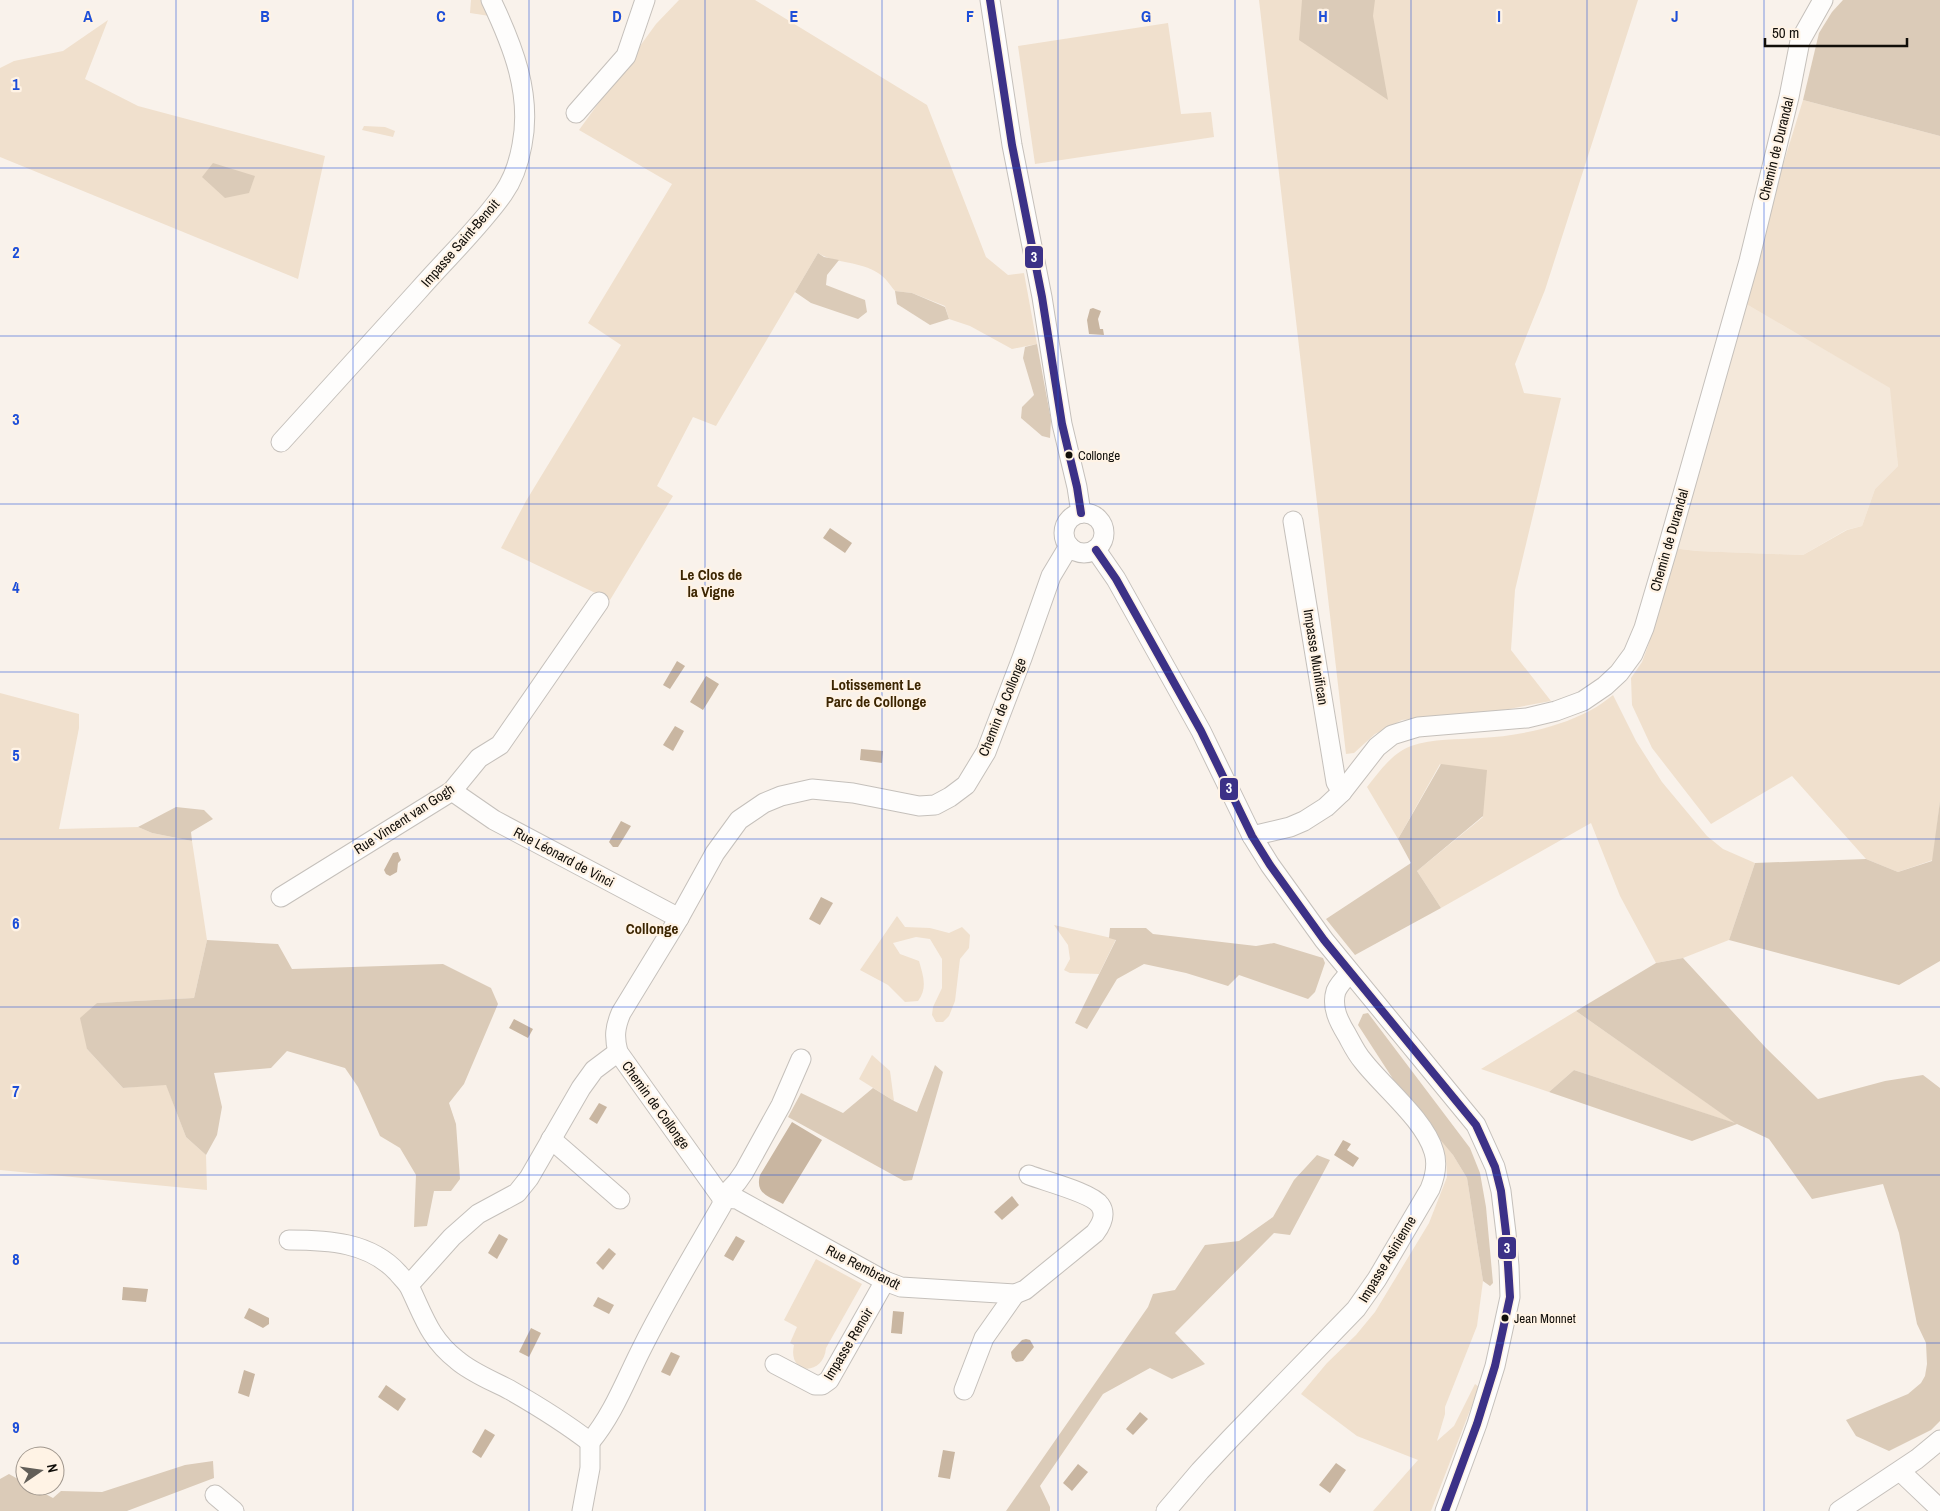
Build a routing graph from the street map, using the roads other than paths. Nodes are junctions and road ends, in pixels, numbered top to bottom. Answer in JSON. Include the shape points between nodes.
{"nodes":[{"id":1,"x":491,"y":0,"type":"edge"},
{"id":2,"x":645,"y":0,"type":"edge"},
{"id":3,"x":990,"y":0,"type":"edge"},
{"id":4,"x":1823,"y":0,"type":"edge"},
{"id":5,"x":576,"y":112,"type":"dead end"},
{"id":6,"x":280,"y":442,"type":"dead end"},
{"id":7,"x":1081,"y":513,"type":"junction"},
{"id":8,"x":1293,"y":521,"type":"dead end"},
{"id":9,"x":1069,"y":546,"type":"junction"},
{"id":10,"x":1096,"y":550,"type":"junction"},
{"id":11,"x":599,"y":602,"type":"dead end"},
{"id":12,"x":452,"y":791,"type":"junction"},
{"id":13,"x":1342,"y":792,"type":"junction"},
{"id":14,"x":1252,"y":836,"type":"junction"},
{"id":15,"x":281,"y":897,"type":"dead end"},
{"id":16,"x":679,"y":918,"type":"junction"},
{"id":17,"x":1350,"y":973,"type":"junction"},
{"id":18,"x":618,"y":1052,"type":"junction"},
{"id":19,"x":801,"y":1060,"type":"dead end"},
{"id":20,"x":551,"y":1139,"type":"junction"},
{"id":21,"x":1029,"y":1175,"type":"dead end"},
{"id":22,"x":722,"y":1198,"type":"junction"},
{"id":23,"x":620,"y":1199,"type":"dead end"},
{"id":24,"x":289,"y":1240,"type":"dead end"},
{"id":25,"x":885,"y":1281,"type":"junction"},
{"id":26,"x":409,"y":1285,"type":"junction"},
{"id":27,"x":1015,"y":1294,"type":"junction"},
{"id":28,"x":774,"y":1364,"type":"dead end"},
{"id":29,"x":964,"y":1390,"type":"dead end"},
{"id":30,"x":1940,"y":1440,"type":"edge"},
{"id":31,"x":590,"y":1442,"type":"junction"},
{"id":32,"x":1900,"y":1471,"type":"junction"},
{"id":33,"x":215,"y":1495,"type":"dead end"},
{"id":34,"x":1940,"y":1509,"type":"edge"},
{"id":35,"x":234,"y":1511,"type":"edge"},
{"id":36,"x":582,"y":1511,"type":"edge"},
{"id":37,"x":1166,"y":1511,"type":"edge"},
{"id":38,"x":1445,"y":1511,"type":"edge"},
{"id":39,"x":1839,"y":1511,"type":"edge"}],
"edges":[{"from":1,"to":6,"type":"street","name":"Impasse Saint-Benoit","via":[[507,34],[524,96],[525,119],[516,170],[504,193],[467,237]]},
{"from":2,"to":5,"type":"street","via":[[626,56]]},
{"from":3,"to":7,"type":"street","via":[[1012,145]]},
{"from":4,"to":13,"type":"street","name":"Chemin de Durandal","via":[[1800,41],[1748,261],[1644,628],[1633,654],[1605,686],[1583,701],[1556,711],[1527,718],[1418,727],[1392,735],[1377,748]]},
{"from":7,"to":9,"type":"street","via":[[1072,517],[1066,526],[1064,536]]},
{"from":7,"to":10,"type":"street","via":[[1092,514],[1101,521],[1103,541]]},
{"from":8,"to":13,"type":"street","name":"Impasse Munifican","via":[[1336,782]]},
{"from":9,"to":10,"type":"street","via":[[1077,552]]},
{"from":9,"to":16,"type":"street","name":"Chemin de Collonge","via":[[1051,576],[986,752],[966,786],[935,805],[919,806],[853,793],[812,790],[764,803],[739,820],[715,853]]},
{"from":10,"to":14,"type":"street","via":[[1116,579],[1202,731]]},
{"from":11,"to":12,"type":"street","name":"Rue Vincent van Gogh","via":[[500,745],[479,758]]},
{"from":12,"to":15,"type":"street","name":"Rue Vincent van Gogh"},
{"from":12,"to":16,"type":"street","name":"Rue Léonard de Vinci","via":[[494,820]]},
{"from":13,"to":14,"type":"street","name":"Chemin de Durandal","via":[[1304,821]]},
{"from":14,"to":17,"type":"street","via":[[1296,903]]},
{"from":16,"to":18,"type":"street","name":"Chemin de Collonge","via":[[621,1013],[614,1034]]},
{"from":17,"to":37,"type":"street","name":"Impasse Asinienne","via":[[1340,982],[1335,993],[1338,1020],[1362,1060],[1429,1140],[1434,1152],[1435,1177],[1377,1279],[1356,1309],[1230,1439]]},
{"from":17,"to":38,"type":"street","via":[[1476,1125],[1495,1167],[1501,1191],[1510,1266],[1510,1297],[1495,1366]]},
{"from":18,"to":20,"type":"street","via":[[594,1070]]},
{"from":18,"to":22,"type":"street","name":"Chemin de Collonge"},
{"from":19,"to":22,"type":"street","via":[[744,1172]]},
{"from":20,"to":23,"type":"street"},
{"from":20,"to":26,"type":"street","via":[[517,1193],[478,1214],[458,1231]]},
{"from":21,"to":27,"type":"street","via":[[1090,1196],[1100,1205],[1102,1224],[1025,1290]]},
{"from":22,"to":25,"type":"street","name":"Rue Rembrandt","via":[[737,1199]]},
{"from":22,"to":31,"type":"street","via":[[722,1205],[665,1304],[616,1405]]},
{"from":24,"to":26,"type":"street","via":[[351,1245],[377,1255]]},
{"from":25,"to":27,"type":"street","name":"Rue Rembrandt","via":[[911,1289]]},
{"from":25,"to":28,"type":"street","name":"Impasse Renoir","via":[[830,1380],[815,1385]]},
{"from":26,"to":31,"type":"street","via":[[428,1328],[458,1362],[539,1406]]},
{"from":27,"to":29,"type":"street","via":[[984,1338]]},
{"from":30,"to":32,"type":"street"},
{"from":31,"to":36,"type":"street","via":[[590,1468]]},
{"from":32,"to":34,"type":"street"},
{"from":32,"to":39,"type":"street"},
{"from":33,"to":35,"type":"street"}]}
